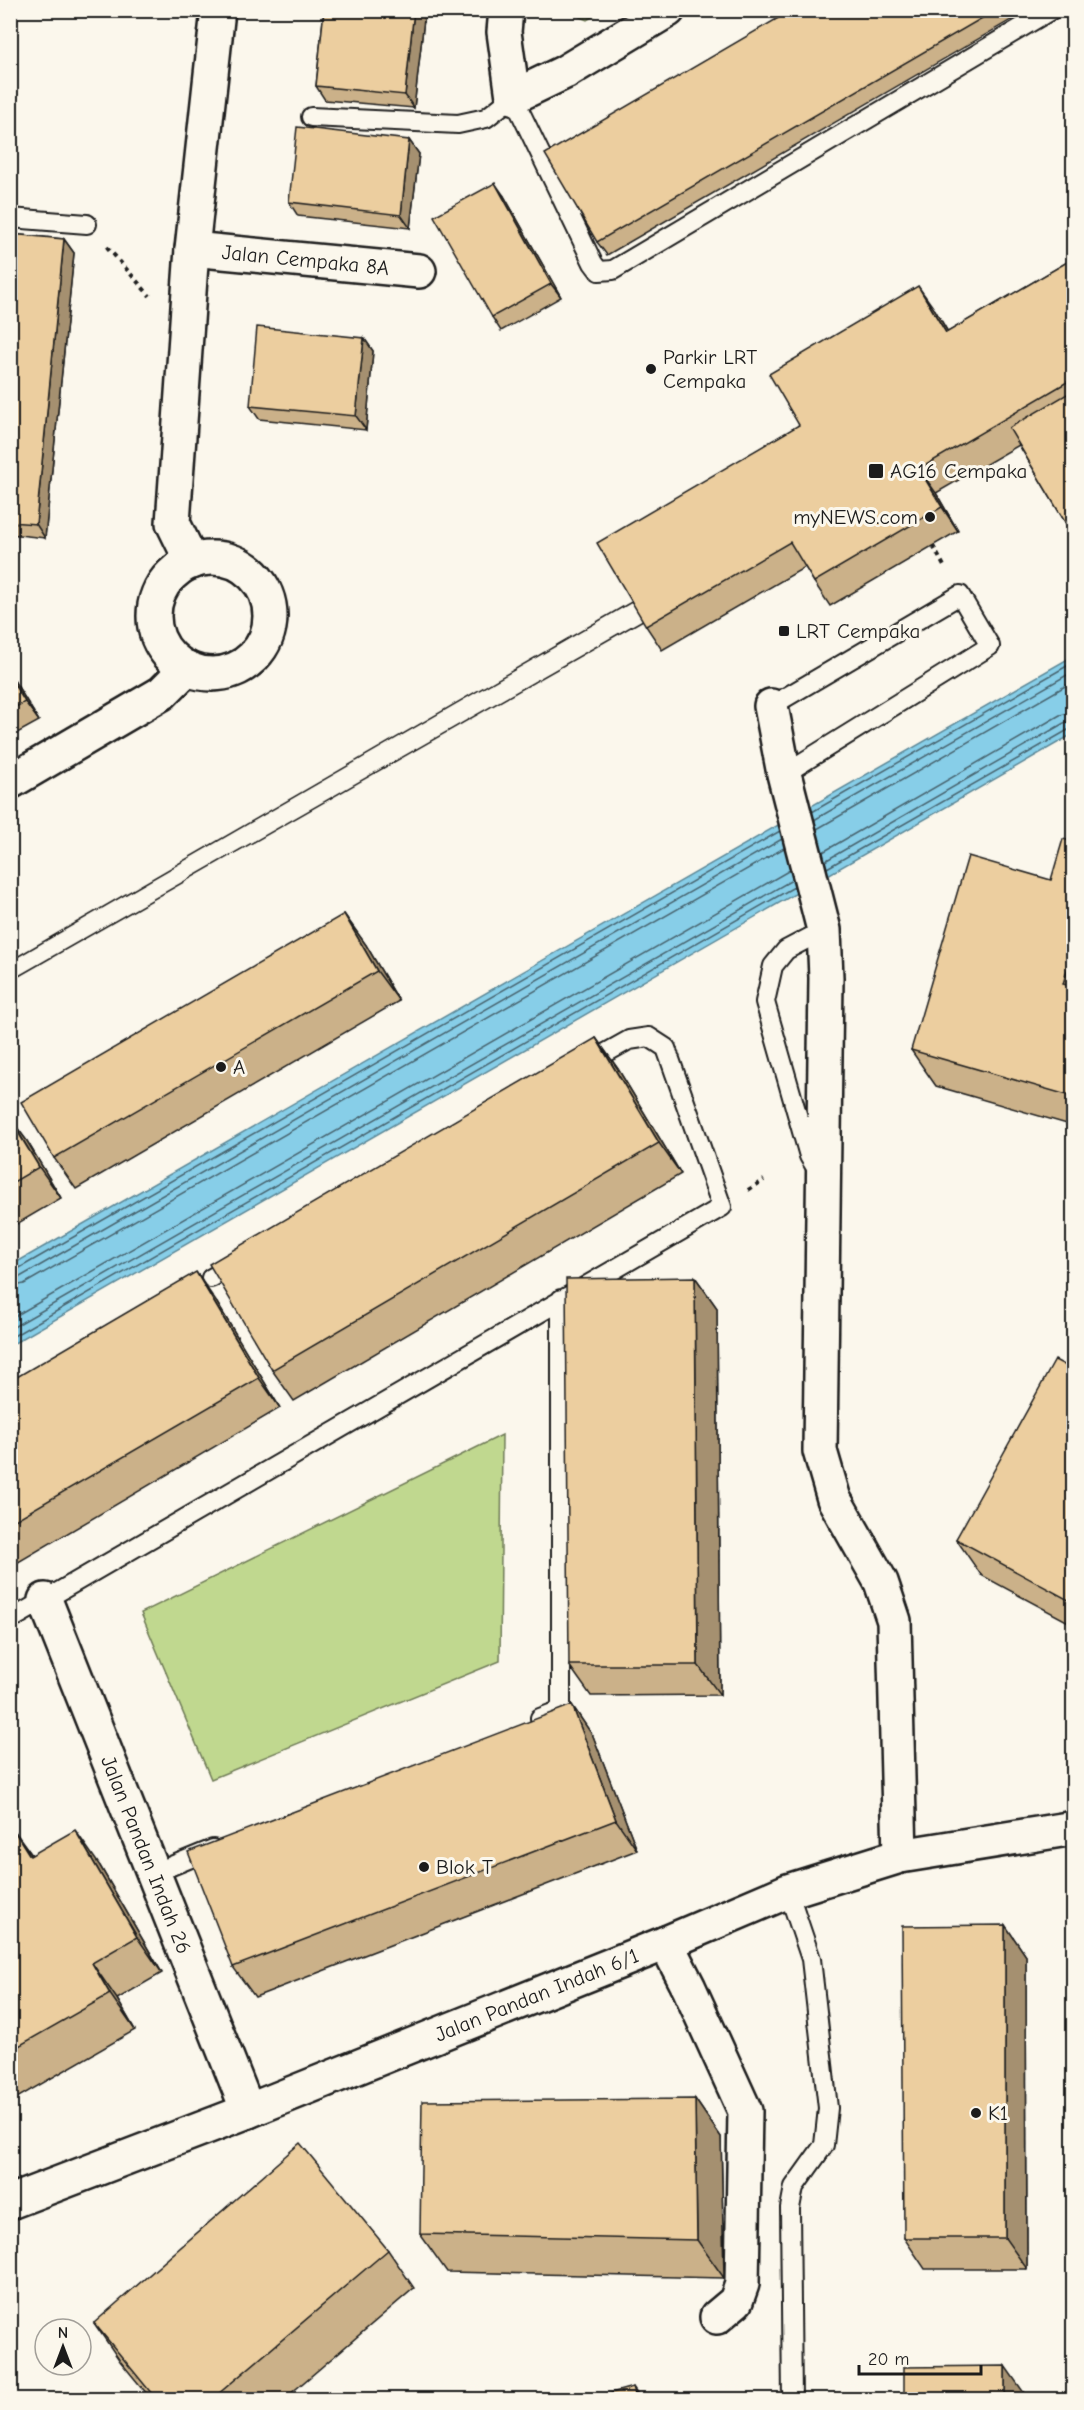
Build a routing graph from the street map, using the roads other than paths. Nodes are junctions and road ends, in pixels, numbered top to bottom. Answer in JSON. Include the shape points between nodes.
{"nodes":[{"id":1,"x":219,"y":10,"type":"edge"},
{"id":2,"x":506,"y":10,"type":"edge"},
{"id":3,"x":668,"y":10,"type":"edge"},
{"id":4,"x":1051,"y":10,"type":"edge"},
{"id":5,"x":513,"y":97,"type":"junction"},
{"id":6,"x":311,"y":117,"type":"dead end"},
{"id":7,"x":10,"y":218,"type":"edge"},
{"id":8,"x":87,"y":224,"type":"road end"},
{"id":9,"x":192,"y":249,"type":"junction"},
{"id":10,"x":418,"y":271,"type":"dead end"},
{"id":11,"x":192,"y":562,"type":"junction"},
{"id":12,"x":187,"y":668,"type":"junction"},
{"id":13,"x":771,"y":706,"type":"joint"},
{"id":14,"x":10,"y":782,"type":"edge"},
{"id":15,"x":787,"y":786,"type":"junction"},
{"id":16,"x":821,"y":916,"type":"junction"},
{"id":17,"x":567,"y":1075,"type":"edge"},
{"id":18,"x":824,"y":1180,"type":"junction"},
{"id":19,"x":251,"y":1255,"type":"edge"},
{"id":20,"x":211,"y":1278,"type":"dead end"},
{"id":21,"x":561,"y":1299,"type":"junction"},
{"id":22,"x":45,"y":1600,"type":"junction"},
{"id":23,"x":10,"y":1620,"type":"edge"},
{"id":24,"x":528,"y":1723,"type":"edge"},
{"id":25,"x":1074,"y":1828,"type":"edge"},
{"id":26,"x":231,"y":1842,"type":"edge"},
{"id":27,"x":900,"y":1856,"type":"junction"},
{"id":28,"x":154,"y":1873,"type":"junction"},
{"id":29,"x":788,"y":1891,"type":"junction"},
{"id":30,"x":666,"y":1943,"type":"junction"},
{"id":31,"x":248,"y":2110,"type":"junction"},
{"id":32,"x":10,"y":2202,"type":"edge"},
{"id":33,"x":717,"y":2317,"type":"dead end"},
{"id":34,"x":792,"y":2400,"type":"edge"}],
"edges":[{"from":1,"to":9,"type":"street"},
{"from":2,"to":5,"type":"street","via":[[504,32]]},
{"from":3,"to":5,"type":"street","via":[[565,72]]},
{"from":4,"to":5,"type":"lane","via":[[606,272],[599,271],[593,263]]},
{"from":5,"to":6,"type":"lane","via":[[486,118],[459,124]]},
{"from":7,"to":8,"type":"lane"},
{"from":9,"to":10,"type":"street","name":"Jalan Cempaka 8A"},
{"from":9,"to":11,"type":"street","via":[[173,523]]},
{"from":11,"to":12,"type":"street","via":[[175,571],[163,585],[155,603],[154,622],[171,658]]},
{"from":11,"to":12,"type":"street","via":[[210,558],[245,568],[259,581],[271,616],[259,652],[244,665],[207,674]]},
{"from":12,"to":14,"type":"street","via":[[162,693]]},
{"from":13,"to":15,"type":"street"},
{"from":13,"to":15,"type":"lane","via":[[960,595],[990,646]]},
{"from":15,"to":16,"type":"street"},
{"from":16,"to":18,"type":"street","via":[[826,978]]},
{"from":16,"to":18,"type":"lane","via":[[773,966],[765,1002],[809,1156]]},
{"from":17,"to":21,"type":"lane","via":[[628,1040],[649,1037],[666,1048],[722,1207]]},
{"from":18,"to":27,"type":"street","via":[[820,1451],[834,1499],[881,1582],[894,1621]]},
{"from":19,"to":20,"type":"lane"},
{"from":21,"to":22,"type":"lane"},
{"from":21,"to":24,"type":"lane","via":[[561,1710]]},
{"from":22,"to":23,"type":"lane"},
{"from":22,"to":28,"type":"street","name":"Jalan Pandan Indah 26"},
{"from":25,"to":27,"type":"street","name":"Jalan Pandan Indah 6/1"},
{"from":26,"to":28,"type":"lane"},
{"from":27,"to":29,"type":"street","name":"Jalan Pandan Indah 6/1"},
{"from":28,"to":31,"type":"street","name":"Jalan Pandan Indah 26"},
{"from":29,"to":30,"type":"street","name":"Jalan Pandan Indah 6/1"},
{"from":29,"to":34,"type":"lane","via":[[811,1959],[828,2108],[824,2145],[794,2187],[790,2208]]},
{"from":30,"to":31,"type":"street","name":"Jalan Pandan Indah 6/1"},
{"from":30,"to":33,"type":"street","via":[[745,2110],[742,2284],[736,2301]]},
{"from":31,"to":32,"type":"street","name":"Jalan Pandan Indah 6/1"}]}
